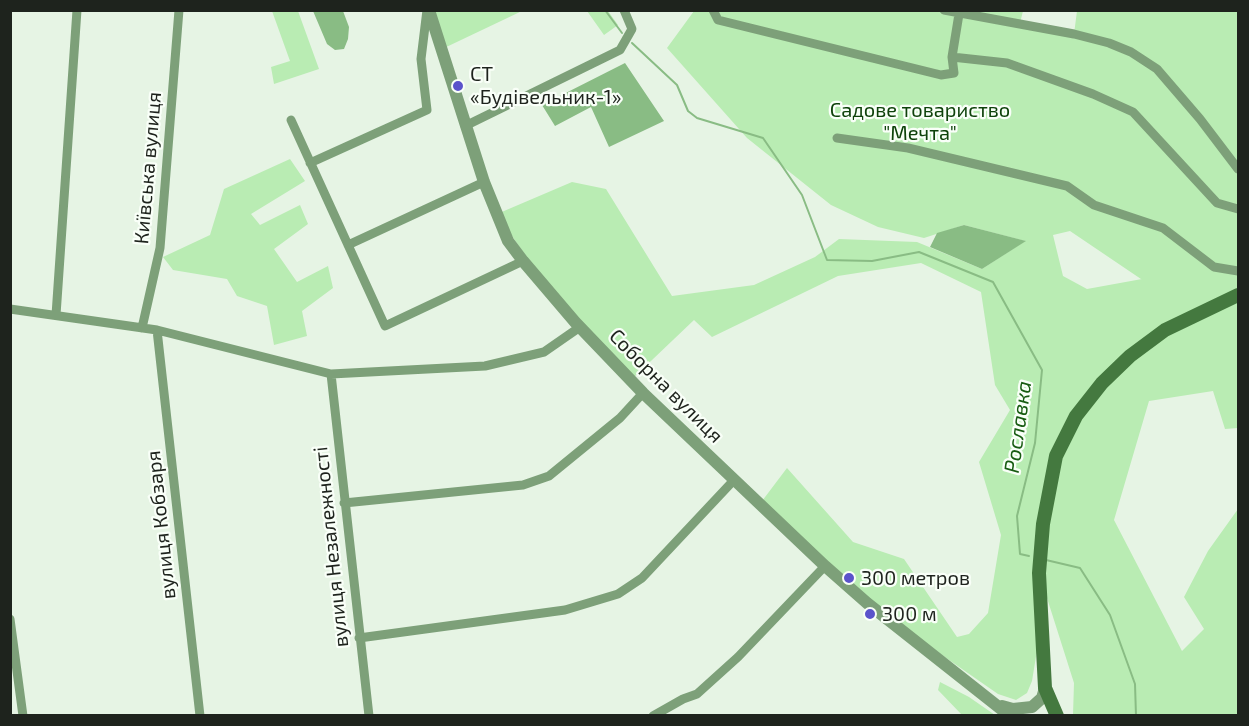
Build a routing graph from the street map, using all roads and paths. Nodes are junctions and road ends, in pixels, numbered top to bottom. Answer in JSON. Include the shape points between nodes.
{"nodes":[{"id":1,"x":77,"y":10,"type":"edge"},
{"id":2,"x":179,"y":10,"type":"edge"},
{"id":3,"x":428,"y":10,"type":"edge"},
{"id":4,"x":624,"y":10,"type":"edge"},
{"id":5,"x":712,"y":10,"type":"edge"},
{"id":6,"x":944,"y":10,"type":"edge"},
{"id":7,"x":959,"y":14,"type":"junction"},
{"id":8,"x":952,"y":57,"type":"junction"},
{"id":9,"x":291,"y":120,"type":"dead end"},
{"id":10,"x":465,"y":126,"type":"junction"},
{"id":11,"x":837,"y":138,"type":"dead end"},
{"id":12,"x":310,"y":163,"type":"junction"},
{"id":13,"x":1239,"y":169,"type":"edge"},
{"id":14,"x":484,"y":182,"type":"junction"},
{"id":15,"x":1239,"y":209,"type":"edge"},
{"id":16,"x":348,"y":245,"type":"junction"},
{"id":17,"x":523,"y":261,"type":"junction"},
{"id":18,"x":1239,"y":271,"type":"edge"},
{"id":19,"x":1239,"y":296,"type":"edge"},
{"id":20,"x":10,"y":309,"type":"edge"},
{"id":21,"x":56,"y":315,"type":"junction"},
{"id":22,"x":580,"y":327,"type":"junction"},
{"id":23,"x":142,"y":328,"type":"junction"},
{"id":24,"x":156,"y":330,"type":"junction"},
{"id":25,"x":331,"y":374,"type":"junction"},
{"id":26,"x":643,"y":393,"type":"junction"},
{"id":27,"x":734,"y":480,"type":"junction"},
{"id":28,"x":344,"y":503,"type":"junction"},
{"id":29,"x":825,"y":566,"type":"junction"},
{"id":30,"x":10,"y":619,"type":"edge"},
{"id":31,"x":359,"y":638,"type":"junction"},
{"id":32,"x":1045,"y":688,"type":"junction"},
{"id":33,"x":995,"y":704,"type":"junction"},
{"id":34,"x":23,"y":716,"type":"edge"},
{"id":35,"x":200,"y":716,"type":"edge"},
{"id":36,"x":369,"y":716,"type":"edge"},
{"id":37,"x":653,"y":716,"type":"edge"},
{"id":38,"x":1010,"y":716,"type":"edge"},
{"id":39,"x":1057,"y":716,"type":"edge"}],
"edges":[{"from":1,"to":21,"type":"street"},
{"from":2,"to":23,"type":"street","name":"Київська вулиця","via":[[160,248]]},
{"from":3,"to":10,"type":"street","name":"Соборна вулиця"},
{"from":3,"to":12,"type":"street","via":[[421,59],[427,110]]},
{"from":4,"to":10,"type":"street","via":[[632,29],[620,50]]},
{"from":5,"to":8,"type":"street","via":[[718,20],[941,75],[954,73]]},
{"from":6,"to":7,"type":"street"},
{"from":7,"to":8,"type":"street"},
{"from":7,"to":13,"type":"street","via":[[1074,34],[1131,52],[1157,69]]},
{"from":8,"to":15,"type":"street","via":[[1007,63],[1094,93],[1133,112],[1217,203]]},
{"from":9,"to":12,"type":"street"},
{"from":10,"to":14,"type":"street","name":"Соборна вулиця"},
{"from":11,"to":18,"type":"street","via":[[908,148],[1067,186],[1094,205],[1162,228],[1214,267]]},
{"from":12,"to":16,"type":"street"},
{"from":14,"to":16,"type":"street"},
{"from":14,"to":17,"type":"street","name":"Соборна вулиця","via":[[508,241]]},
{"from":16,"to":17,"type":"street","via":[[385,326]]},
{"from":17,"to":22,"type":"street","name":"Соборна вулиця"},
{"from":19,"to":32,"type":"main road","via":[[1165,330],[1130,356],[1101,383],[1076,416],[1056,456],[1043,524],[1040,573]]},
{"from":20,"to":21,"type":"street"},
{"from":21,"to":23,"type":"street"},
{"from":22,"to":25,"type":"street","via":[[544,352],[496,364]]},
{"from":22,"to":26,"type":"street","name":"Соборна вулиця"},
{"from":23,"to":24,"type":"street"},
{"from":24,"to":25,"type":"street"},
{"from":24,"to":35,"type":"street","name":"вулиця Кобзаря"},
{"from":25,"to":28,"type":"street","name":"вулиця Незалежності"},
{"from":26,"to":27,"type":"street","name":"Соборна вулиця"},
{"from":26,"to":28,"type":"street","via":[[620,418],[549,476],[523,485]]},
{"from":27,"to":29,"type":"street","name":"Соборна вулиця"},
{"from":27,"to":31,"type":"street","via":[[642,578],[618,594],[565,610]]},
{"from":28,"to":31,"type":"street","name":"вулиця Незалежності"},
{"from":29,"to":33,"type":"street","name":"Соборна вулиця"},
{"from":29,"to":37,"type":"street","via":[[697,694]]},
{"from":30,"to":34,"type":"street"},
{"from":31,"to":36,"type":"street","name":"вулиця Незалежності"},
{"from":32,"to":33,"type":"street","via":[[1042,698],[1032,707],[1013,709]]},
{"from":32,"to":39,"type":"main road"},
{"from":33,"to":38,"type":"street","name":"Соборна вулиця"}]}
